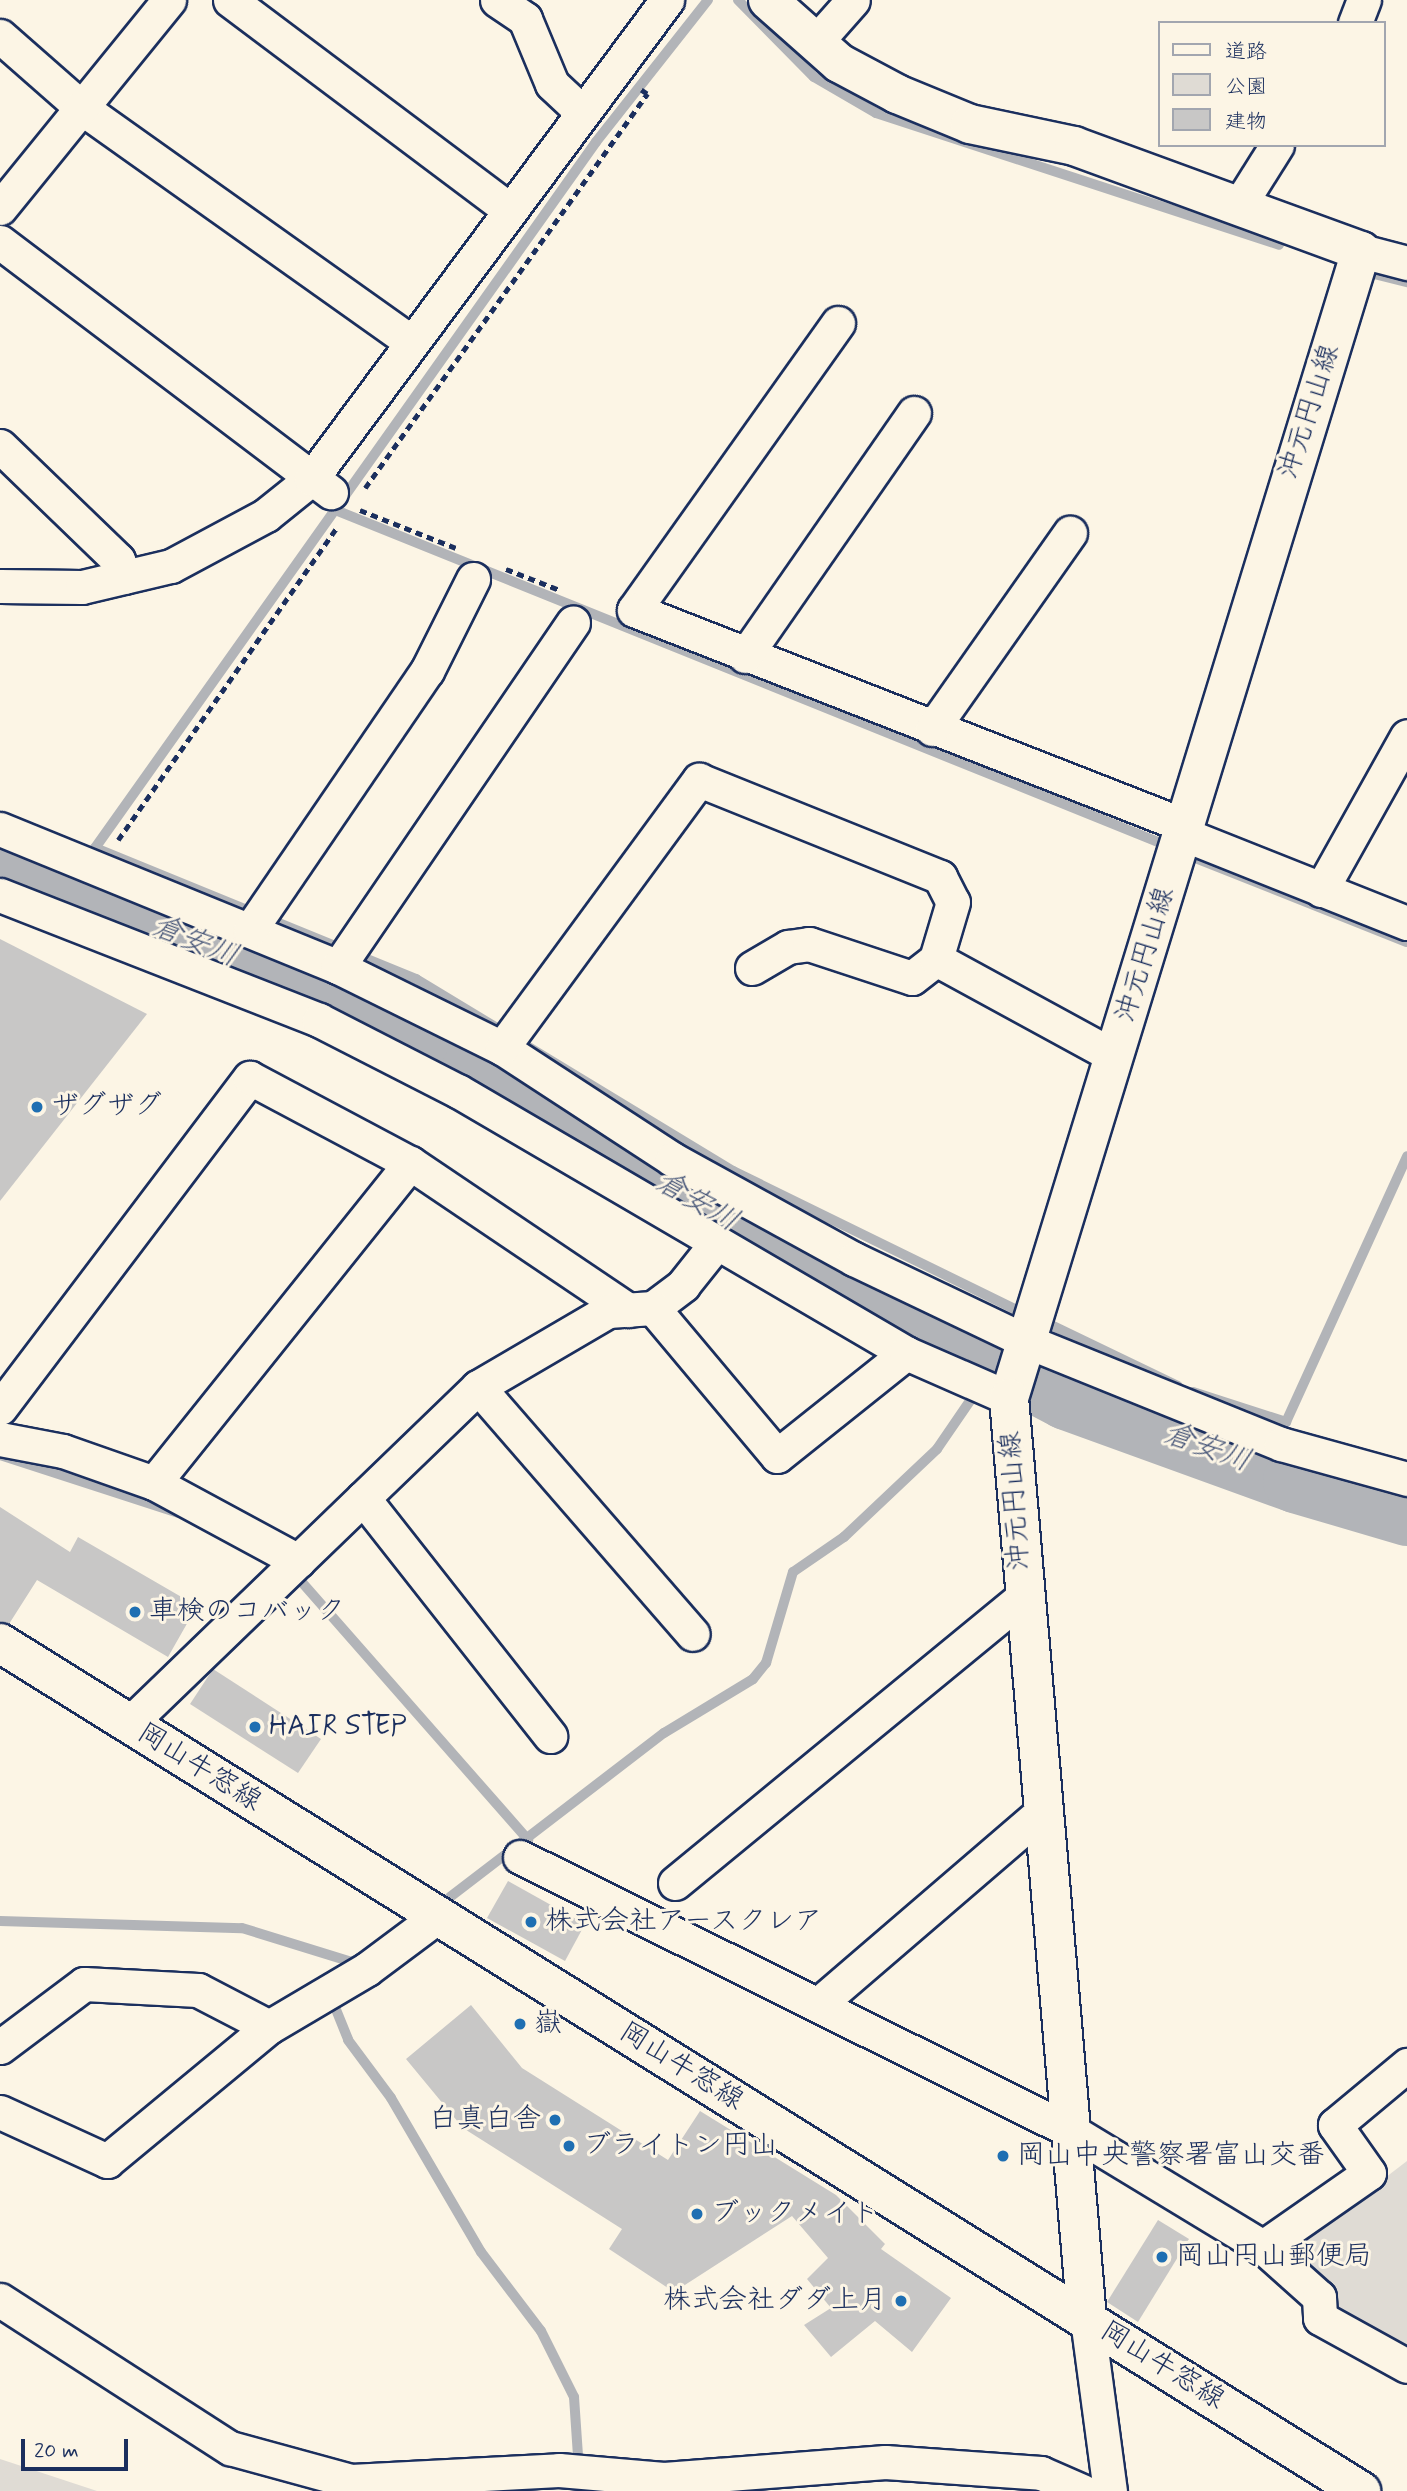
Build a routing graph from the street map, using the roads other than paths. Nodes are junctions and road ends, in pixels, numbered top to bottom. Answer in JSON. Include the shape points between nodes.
{"nodes":[{"id":1,"x":169,"y":0,"type":"edge"},
{"id":2,"x":230,"y":0,"type":"edge"},
{"id":3,"x":498,"y":0,"type":"edge"},
{"id":4,"x":667,"y":0,"type":"edge"},
{"id":5,"x":768,"y":0,"type":"edge"},
{"id":6,"x":853,"y":0,"type":"edge"},
{"id":7,"x":1364,"y":0,"type":"edge"},
{"id":8,"x":522,"y":9,"type":"edge"},
{"id":9,"x":1356,"y":21,"type":"edge"},
{"id":10,"x":0,"y":36,"type":"edge"},
{"id":11,"x":815,"y":43,"type":"junction"},
{"id":12,"x":82,"y":108,"type":"junction"},
{"id":13,"x":582,"y":112,"type":"junction"},
{"id":14,"x":1276,"y":147,"type":"edge"},
{"id":15,"x":1238,"y":207,"type":"junction"},
{"id":16,"x":0,"y":208,"type":"edge"},
{"id":17,"x":508,"y":208,"type":"junction"},
{"id":18,"x":0,"y":242,"type":"edge"},
{"id":19,"x":1361,"y":251,"type":"junction"},
{"id":20,"x":1407,"y":262,"type":"edge"},
{"id":21,"x":838,"y":323,"type":"dead end"},
{"id":22,"x":411,"y":342,"type":"junction"},
{"id":23,"x":914,"y":413,"type":"dead end"},
{"id":24,"x":0,"y":446,"type":"edge"},
{"id":25,"x":336,"y":496,"type":"junction"},
{"id":26,"x":1070,"y":533,"type":"dead end"},
{"id":27,"x":125,"y":577,"type":"junction"},
{"id":28,"x":473,"y":579,"type":"dead end"},
{"id":29,"x":0,"y":586,"type":"edge"},
{"id":30,"x":573,"y":622,"type":"dead end"},
{"id":31,"x":746,"y":656,"type":"junction"},
{"id":32,"x":932,"y":730,"type":"junction"},
{"id":33,"x":1407,"y":736,"type":"edge"},
{"id":34,"x":1184,"y":830,"type":"junction"},
{"id":35,"x":3,"y":841,"type":"edge"},
{"id":36,"x":1321,"y":890,"type":"junction"},
{"id":37,"x":0,"y":895,"type":"edge"},
{"id":38,"x":256,"y":920,"type":"junction"},
{"id":39,"x":1407,"y":923,"type":"edge"},
{"id":40,"x":345,"y":957,"type":"junction"},
{"id":41,"x":936,"y":959,"type":"junction"},
{"id":42,"x":752,"y":968,"type":"dead end"},
{"id":43,"x":509,"y":1039,"type":"junction"},
{"id":44,"x":1114,"y":1056,"type":"junction"},
{"id":45,"x":410,"y":1163,"type":"junction"},
{"id":46,"x":714,"y":1246,"type":"junction"},
{"id":47,"x":641,"y":1309,"type":"junction"},
{"id":48,"x":906,"y":1353,"type":"junction"},
{"id":49,"x":1017,"y":1372,"type":"junction"},
{"id":50,"x":478,"y":1387,"type":"junction"},
{"id":51,"x":0,"y":1408,"type":"edge"},
{"id":52,"x":0,"y":1439,"type":"edge"},
{"id":53,"x":1407,"y":1479,"type":"edge"},
{"id":54,"x":154,"y":1483,"type":"junction"},
{"id":55,"x":363,"y":1498,"type":"junction"},
{"id":56,"x":292,"y":1567,"type":"junction"},
{"id":57,"x":1023,"y":1597,"type":"junction"},
{"id":58,"x":693,"y":1634,"type":"dead end"},
{"id":59,"x":0,"y":1643,"type":"edge"},
{"id":60,"x":129,"y":1724,"type":"junction"},
{"id":61,"x":550,"y":1736,"type":"dead end"},
{"id":62,"x":1043,"y":1811,"type":"junction"},
{"id":63,"x":520,"y":1857,"type":"dead end"},
{"id":64,"x":675,"y":1883,"type":"dead end"},
{"id":65,"x":438,"y":1916,"type":"junction"},
{"id":66,"x":821,"y":2002,"type":"junction"},
{"id":67,"x":269,"y":2027,"type":"junction"},
{"id":68,"x":0,"y":2047,"type":"edge"},
{"id":69,"x":1407,"y":2065,"type":"edge"},
{"id":70,"x":0,"y":2112,"type":"edge"},
{"id":71,"x":1073,"y":2133,"type":"junction"},
{"id":72,"x":1263,"y":2247,"type":"junction"},
{"id":73,"x":0,"y":2300,"type":"edge"},
{"id":74,"x":1087,"y":2319,"type":"junction"},
{"id":75,"x":1407,"y":2366,"type":"edge"},
{"id":76,"x":505,"y":2482,"type":"edge"},
{"id":77,"x":1082,"y":2491,"type":"edge"},
{"id":78,"x":1110,"y":2491,"type":"edge"},
{"id":79,"x":1361,"y":2491,"type":"edge"}],
"edges":[{"from":1,"to":12,"type":"street"},
{"from":2,"to":17,"type":"street"},
{"from":3,"to":8,"type":"street"},
{"from":4,"to":13,"type":"street"},
{"from":5,"to":11,"type":"main road"},
{"from":6,"to":11,"type":"street"},
{"from":7,"to":9,"type":"street"},
{"from":8,"to":13,"type":"street","via":[[552,84]]},
{"from":10,"to":12,"type":"street"},
{"from":11,"to":15,"type":"main road","via":[[885,88],[970,124],[1074,146]]},
{"from":12,"to":16,"type":"street"},
{"from":12,"to":22,"type":"street"},
{"from":13,"to":17,"type":"street"},
{"from":14,"to":15,"type":"street"},
{"from":15,"to":19,"type":"main road"},
{"from":17,"to":22,"type":"street"},
{"from":18,"to":25,"type":"street"},
{"from":19,"to":20,"type":"street"},
{"from":19,"to":34,"type":"main road","name":"沖元円山線"},
{"from":21,"to":31,"type":"street","via":[[634,610]]},
{"from":22,"to":25,"type":"street"},
{"from":23,"to":31,"type":"street"},
{"from":24,"to":27,"type":"street","via":[[118,560]]},
{"from":25,"to":27,"type":"street","via":[[266,515],[171,566]]},
{"from":26,"to":32,"type":"street"},
{"from":27,"to":29,"type":"street","via":[[82,586]]},
{"from":28,"to":38,"type":"street","via":[[427,671]]},
{"from":30,"to":40,"type":"street"},
{"from":31,"to":32,"type":"street"},
{"from":32,"to":34,"type":"street"},
{"from":33,"to":36,"type":"street"},
{"from":34,"to":36,"type":"street"},
{"from":34,"to":44,"type":"main road","name":"沖元円山線"},
{"from":35,"to":38,"type":"street"},
{"from":36,"to":39,"type":"street"},
{"from":37,"to":46,"type":"street","via":[[319,1020],[458,1091]]},
{"from":38,"to":40,"type":"street"},
{"from":40,"to":43,"type":"street"},
{"from":41,"to":42,"type":"street","via":[[912,978],[809,944],[788,947]]},
{"from":41,"to":43,"type":"street","via":[[953,902],[940,877],[699,780]]},
{"from":41,"to":44,"type":"street"},
{"from":43,"to":49,"type":"street","via":[[672,1159],[854,1259]]},
{"from":44,"to":49,"type":"main road","name":"沖元円山線"},
{"from":45,"to":47,"type":"street"},
{"from":45,"to":51,"type":"street","via":[[250,1078]]},
{"from":45,"to":54,"type":"street"},
{"from":46,"to":47,"type":"street","via":[[683,1285]]},
{"from":46,"to":48,"type":"street"},
{"from":47,"to":48,"type":"street","via":[[777,1456]]},
{"from":47,"to":50,"type":"street","via":[[608,1311],[553,1338]]},
{"from":48,"to":49,"type":"street"},
{"from":49,"to":53,"type":"street"},
{"from":49,"to":57,"type":"main road","name":"沖元円山線"},
{"from":50,"to":55,"type":"street"},
{"from":50,"to":58,"type":"street"},
{"from":52,"to":54,"type":"street","via":[[63,1451]]},
{"from":54,"to":56,"type":"street"},
{"from":55,"to":56,"type":"street"},
{"from":55,"to":61,"type":"street"},
{"from":56,"to":60,"type":"street"},
{"from":57,"to":62,"type":"main road","name":"沖元円山線"},
{"from":57,"to":64,"type":"street"},
{"from":59,"to":60,"type":"main road","name":"岡山牛窓線"},
{"from":60,"to":65,"type":"main road","name":"岡山牛窓線"},
{"from":62,"to":66,"type":"street"},
{"from":62,"to":71,"type":"main road","name":"沖元円山線"},
{"from":63,"to":66,"type":"street"},
{"from":65,"to":67,"type":"street","via":[[367,1969]]},
{"from":65,"to":74,"type":"main road","name":"岡山牛窓線"},
{"from":66,"to":71,"type":"street"},
{"from":67,"to":68,"type":"street","via":[[198,1990],[85,1984]]},
{"from":67,"to":70,"type":"street","via":[[107,2161]]},
{"from":69,"to":72,"type":"street","via":[[1335,2126],[1369,2173]]},
{"from":71,"to":72,"type":"street"},
{"from":71,"to":74,"type":"main road","name":"沖元円山線"},
{"from":72,"to":75,"type":"street","via":[[1319,2297],[1320,2318]]},
{"from":73,"to":76,"type":"street","via":[[230,2448],[351,2481]]},
{"from":74,"to":78,"type":"street"},
{"from":74,"to":79,"type":"main road","name":"岡山牛窓線"},
{"from":76,"to":77,"type":"street","via":[[664,2479],[885,2462],[1041,2473]]}]}
